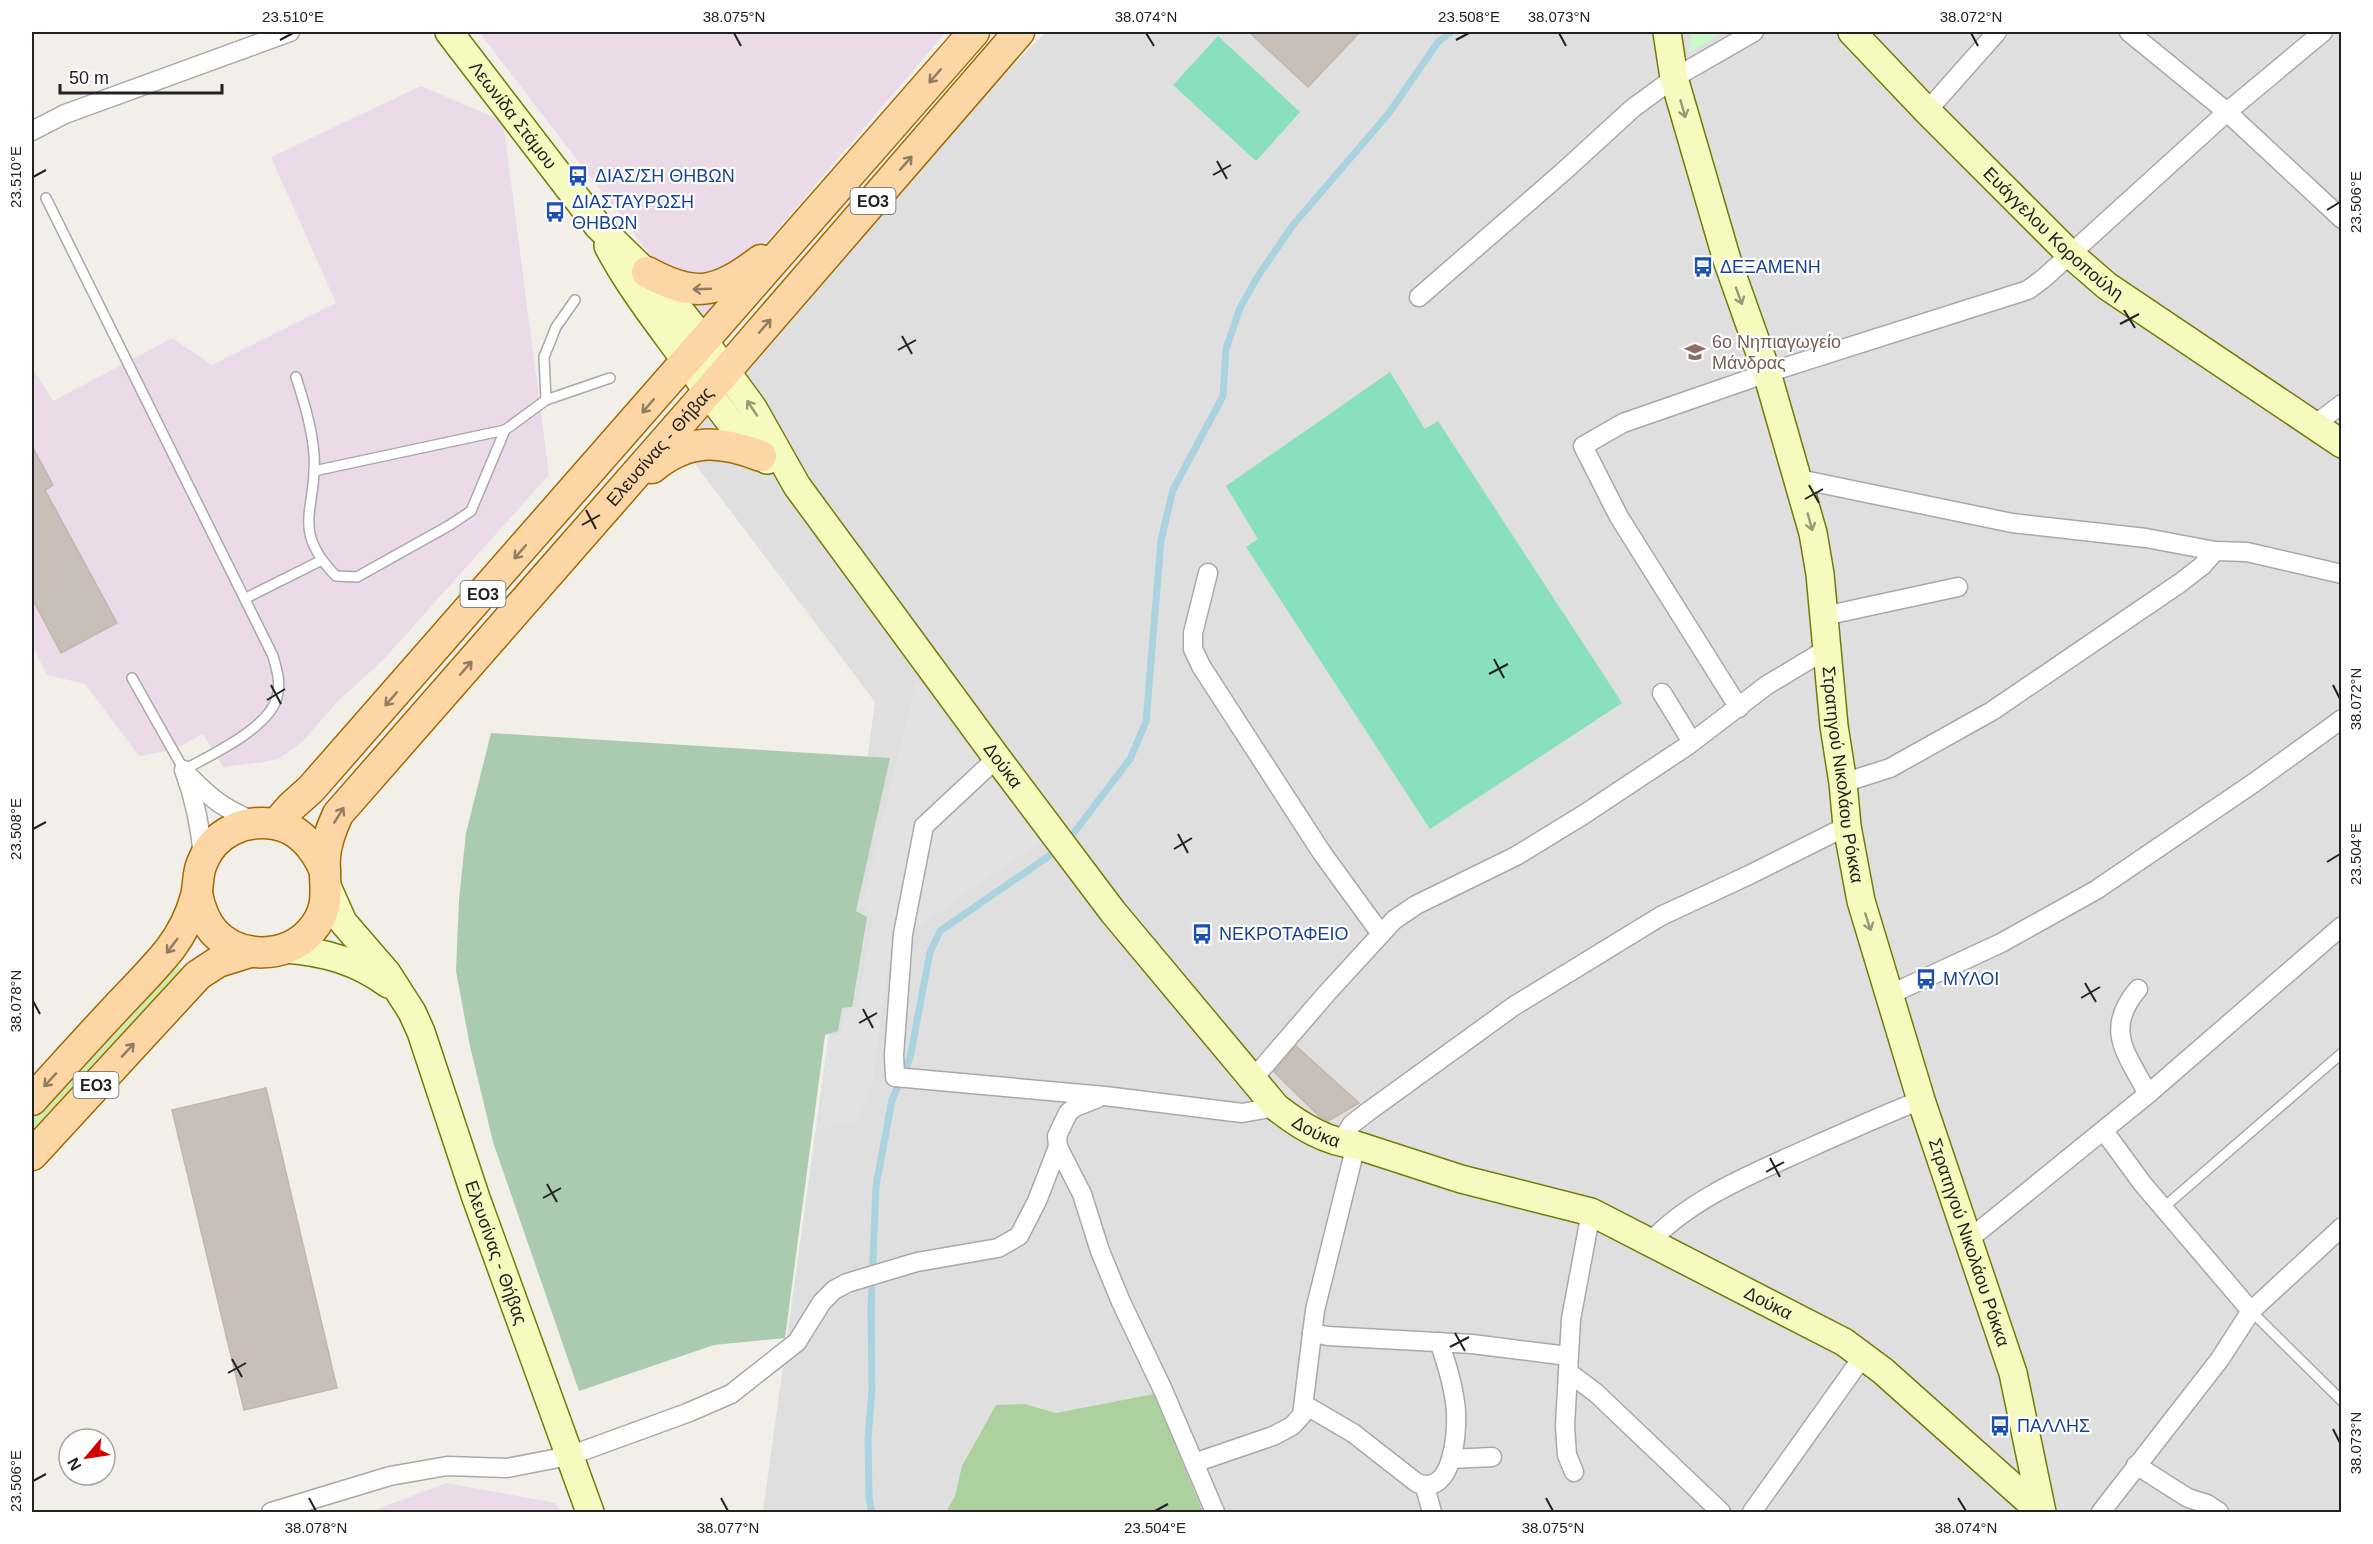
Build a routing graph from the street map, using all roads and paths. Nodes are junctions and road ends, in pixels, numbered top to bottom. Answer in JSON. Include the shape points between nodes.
{"nodes":[{"id":1,"x":290,"y":32,"type":"edge"},
{"id":2,"x":449,"y":32,"type":"edge"},
{"id":3,"x":974,"y":32,"type":"edge"},
{"id":4,"x":1019,"y":32,"type":"edge"},
{"id":5,"x":1667,"y":32,"type":"edge"},
{"id":6,"x":1754,"y":32,"type":"edge"},
{"id":7,"x":1852,"y":32,"type":"edge"},
{"id":8,"x":1997,"y":32,"type":"edge"},
{"id":9,"x":2129,"y":32,"type":"edge"},
{"id":10,"x":2323,"y":32,"type":"edge"},
{"id":11,"x":1674,"y":78,"type":"junction"},
{"id":12,"x":1927,"y":111,"type":"junction"},
{"id":13,"x":2227,"y":112,"type":"junction"},
{"id":14,"x":32,"y":131,"type":"edge"},
{"id":15,"x":46,"y":198,"type":"dead end"},
{"id":16,"x":2342,"y":219,"type":"edge"},
{"id":17,"x":598,"y":226,"type":"junction"},
{"id":18,"x":804,"y":227,"type":"junction"},
{"id":19,"x":2070,"y":255,"type":"junction"},
{"id":20,"x":647,"y":272,"type":"junction"},
{"id":21,"x":1419,"y":297,"type":"dead end"},
{"id":22,"x":575,"y":300,"type":"dead end"},
{"id":23,"x":695,"y":351,"type":"junction"},
{"id":24,"x":1767,"y":373,"type":"junction"},
{"id":25,"x":296,"y":377,"type":"dead end"},
{"id":26,"x":610,"y":378,"type":"dead end"},
{"id":27,"x":717,"y":381,"type":"junction"},
{"id":28,"x":546,"y":400,"type":"junction"},
{"id":29,"x":2342,"y":404,"type":"edge"},
{"id":30,"x":2313,"y":426,"type":"junction"},
{"id":31,"x":505,"y":430,"type":"junction"},
{"id":32,"x":2342,"y":444,"type":"edge"},
{"id":33,"x":761,"y":456,"type":"junction"},
{"id":34,"x":314,"y":471,"type":"junction"},
{"id":35,"x":1799,"y":479,"type":"junction"},
{"id":36,"x":797,"y":486,"type":"junction"},
{"id":37,"x":612,"y":500,"type":"junction"},
{"id":38,"x":2215,"y":550,"type":"junction"},
{"id":39,"x":320,"y":561,"type":"junction"},
{"id":40,"x":1208,"y":573,"type":"dead end"},
{"id":41,"x":2342,"y":574,"type":"edge"},
{"id":42,"x":1958,"y":587,"type":"dead end"},
{"id":43,"x":246,"y":598,"type":"junction"},
{"id":44,"x":1824,"y":616,"type":"junction"},
{"id":45,"x":1827,"y":649,"type":"junction"},
{"id":46,"x":132,"y":678,"type":"dead end"},
{"id":47,"x":1662,"y":693,"type":"dead end"},
{"id":48,"x":1739,"y":708,"type":"junction"},
{"id":49,"x":2342,"y":719,"type":"edge"},
{"id":50,"x":1692,"y":742,"type":"junction"},
{"id":51,"x":997,"y":758,"type":"junction"},
{"id":52,"x":184,"y":770,"type":"junction"},
{"id":53,"x":1843,"y":783,"type":"junction"},
{"id":54,"x":267,"y":823,"type":"junction"},
{"id":55,"x":1847,"y":826,"type":"junction"},
{"id":56,"x":203,"y":860,"type":"junction"},
{"id":57,"x":326,"y":878,"type":"junction"},
{"id":58,"x":197,"y":894,"type":"junction"},
{"id":59,"x":2342,"y":926,"type":"edge"},
{"id":60,"x":1381,"y":934,"type":"junction"},
{"id":61,"x":286,"y":949,"type":"junction"},
{"id":62,"x":250,"y":952,"type":"junction"},
{"id":63,"x":2138,"y":989,"type":"dead end"},
{"id":64,"x":401,"y":994,"type":"junction"},
{"id":65,"x":1891,"y":994,"type":"junction"},
{"id":66,"x":2342,"y":1053,"type":"edge"},
{"id":67,"x":1252,"y":1080,"type":"junction"},
{"id":68,"x":2148,"y":1094,"type":"junction"},
{"id":69,"x":1105,"y":1096,"type":"junction"},
{"id":70,"x":32,"y":1100,"type":"edge"},
{"id":71,"x":1922,"y":1100,"type":"junction"},
{"id":72,"x":1276,"y":1107,"type":"junction"},
{"id":73,"x":2104,"y":1131,"type":"junction"},
{"id":74,"x":1347,"y":1144,"type":"junction"},
{"id":75,"x":1058,"y":1147,"type":"junction"},
{"id":76,"x":32,"y":1155,"type":"edge"},
{"id":77,"x":2163,"y":1208,"type":"junction"},
{"id":78,"x":1592,"y":1212,"type":"junction"},
{"id":79,"x":2341,"y":1229,"type":"edge"},
{"id":80,"x":1968,"y":1240,"type":"junction"},
{"id":81,"x":1649,"y":1243,"type":"junction"},
{"id":82,"x":2251,"y":1311,"type":"junction"},
{"id":83,"x":1312,"y":1332,"type":"junction"},
{"id":84,"x":1439,"y":1342,"type":"junction"},
{"id":85,"x":1864,"y":1356,"type":"junction"},
{"id":86,"x":1568,"y":1364,"type":"junction"},
{"id":87,"x":2342,"y":1401,"type":"edge"},
{"id":88,"x":1305,"y":1405,"type":"junction"},
{"id":89,"x":569,"y":1456,"type":"junction"},
{"id":90,"x":1492,"y":1457,"type":"dead end"},
{"id":91,"x":1450,"y":1459,"type":"junction"},
{"id":92,"x":1194,"y":1463,"type":"junction"},
{"id":93,"x":2136,"y":1465,"type":"junction"},
{"id":94,"x":1574,"y":1472,"type":"dead end"},
{"id":95,"x":1425,"y":1487,"type":"junction"},
{"id":96,"x":278,"y":1511,"type":"edge"},
{"id":97,"x":590,"y":1512,"type":"edge"},
{"id":98,"x":1215,"y":1512,"type":"edge"},
{"id":99,"x":1432,"y":1512,"type":"edge"},
{"id":100,"x":1720,"y":1512,"type":"edge"},
{"id":101,"x":1752,"y":1512,"type":"edge"},
{"id":102,"x":2041,"y":1512,"type":"edge"},
{"id":103,"x":2101,"y":1512,"type":"edge"},
{"id":104,"x":2219,"y":1512,"type":"edge"}],
"edges":[{"from":1,"to":14,"type":"street","via":[[65,114]]},
{"from":2,"to":17,"type":"main road","name":"Λεωνίδα Στάμου"},
{"from":3,"to":18,"type":"main road","name":"Ελευσίνας - Θήβας","number":"ΕΟ3","one_way":true},
{"from":27,"to":4,"type":"main road","name":"Ελευσίνας - Θήβας","number":"ΕΟ3","one_way":true},
{"from":5,"to":11,"type":"main road","name":"Στρατηγού Νικολάου Ρόκκα"},
{"from":6,"to":11,"type":"street"},
{"from":7,"to":12,"type":"main road","name":"Ευάγγελου Κοροπούλη"},
{"from":8,"to":12,"type":"street"},
{"from":9,"to":13,"type":"street"},
{"from":10,"to":13,"type":"street"},
{"from":11,"to":21,"type":"street","via":[[1633,108]]},
{"from":11,"to":24,"type":"main road","name":"Στρατηγού Νικολάου Ρόκκα","one_way":true,"via":[[1727,260]]},
{"from":12,"to":19,"type":"main road","name":"Ευάγγελου Κοροπούλη"},
{"from":13,"to":16,"type":"street"},
{"from":13,"to":19,"type":"street"},
{"from":15,"to":43,"type":"lane"},
{"from":17,"to":20,"type":"main road","name":"Λεωνίδα Στάμου"},
{"from":17,"to":23,"type":"main road","name":"Λεωνίδα Στάμου","via":[[622,272]]},
{"from":18,"to":20,"type":"main road","number":"ΕΟ3","one_way":true,"via":[[744,273],[714,288],[668,284]]},
{"from":18,"to":23,"type":"main road","name":"Ελευσίνας - Θήβας","number":"ΕΟ3"},
{"from":19,"to":24,"type":"street","via":[[2028,290]]},
{"from":19,"to":30,"type":"main road","name":"Ευάγγελου Κοροπούλη","via":[[2107,286]]},
{"from":20,"to":23,"type":"main road","name":"Λεωνίδα Στάμου"},
{"from":22,"to":28,"type":"lane","via":[[556,327],[544,357]]},
{"from":23,"to":27,"type":"main road","name":"Δούκα"},
{"from":23,"to":54,"type":"main road","name":"Ελευσίνας - Θήβας","number":"ΕΟ3","one_way":true,"via":[[319,780]]},
{"from":24,"to":35,"type":"main road","name":"Στρατηγού Νικολάου Ρόκκα"},
{"from":24,"to":48,"type":"street","via":[[1623,423],[1583,446],[1619,517]]},
{"from":25,"to":34,"type":"lane","via":[[308,416]]},
{"from":26,"to":28,"type":"lane"},
{"from":27,"to":33,"type":"main road","name":"Δούκα","via":[[737,429]]},
{"from":36,"to":27,"type":"main road","name":"Δούκα","one_way":true,"via":[[770,436]]},
{"from":27,"to":37,"type":"main road","name":"Ελευσίνας - Θήβας","number":"ΕΟ3"},
{"from":28,"to":31,"type":"lane"},
{"from":29,"to":30,"type":"street"},
{"from":30,"to":32,"type":"main road","name":"Ευάγγελου Κοροπούλη"},
{"from":31,"to":34,"type":"lane"},
{"from":31,"to":39,"type":"lane","via":[[471,511],[357,577],[336,576]]},
{"from":33,"to":36,"type":"main road","name":"Δούκα"},
{"from":33,"to":37,"type":"main road","number":"ΕΟ3","via":[[708,444],[682,448]]},
{"from":34,"to":39,"type":"lane","via":[[307,518],[310,539]]},
{"from":35,"to":38,"type":"street","via":[[2012,523]]},
{"from":35,"to":44,"type":"main road","name":"Στρατηγού Νικολάου Ρόκκα","one_way":true,"via":[[1813,533]]},
{"from":36,"to":51,"type":"main road","name":"Δούκα"},
{"from":57,"to":37,"type":"main road","name":"Ελευσίνας - Θήβας","number":"ΕΟ3","one_way":true,"via":[[325,855],[338,814]]},
{"from":38,"to":41,"type":"street","via":[[2247,552]]},
{"from":38,"to":53,"type":"street","via":[[2180,583],[1992,711],[1890,768]]},
{"from":39,"to":43,"type":"lane"},
{"from":40,"to":60,"type":"street","via":[[1193,633],[1193,649],[1201,666],[1322,853]]},
{"from":42,"to":44,"type":"street"},
{"from":43,"to":52,"type":"lane","via":[[273,656],[279,678],[277,699],[254,728]]},
{"from":44,"to":45,"type":"main road","name":"Στρατηγού Νικολάου Ρόκκα"},
{"from":45,"to":48,"type":"street","via":[[1767,685]]},
{"from":45,"to":53,"type":"main road","name":"Στρατηγού Νικολάου Ρόκκα"},
{"from":46,"to":52,"type":"lane"},
{"from":47,"to":50,"type":"street"},
{"from":48,"to":50,"type":"street"},
{"from":49,"to":65,"type":"street","via":[[2097,890],[2001,943]]},
{"from":50,"to":60,"type":"street","via":[[1516,856],[1416,905]]},
{"from":51,"to":67,"type":"main road","name":"Δούκα","via":[[1113,912]]},
{"from":51,"to":69,"type":"street","via":[[924,826],[903,934],[895,1077]]},
{"from":52,"to":54,"type":"street","via":[[214,801],[232,813]]},
{"from":52,"to":56,"type":"street","via":[[201,832]]},
{"from":53,"to":55,"type":"main road","name":"Στρατηγού Νικολάου Ρόκκα"},
{"from":54,"to":56,"type":"main road","name":"Ελευσίνας - Θήβας","number":"ΕΟ3","via":[[241,826],[225,834]]},
{"from":54,"to":57,"type":"main road","via":[[292,830],[307,841],[318,854]]},
{"from":55,"to":65,"type":"main road","name":"Στρατηγού Νικολάου Ρόκκα","one_way":true,"via":[[1861,901]]},
{"from":55,"to":74,"type":"street","via":[[1661,916],[1514,1006],[1352,1124]]},
{"from":56,"to":58,"type":"main road","name":"Ελευσίνας - Θήβας","number":"ΕΟ3"},
{"from":57,"to":61,"type":"main road","name":"Ελευσίνας - Θήβας","number":"ΕΟ3","via":[[326,902],[320,917],[312,930]]},
{"from":57,"to":64,"type":"main road","name":"Ελευσίνας - Θήβας","via":[[344,922],[374,955]]},
{"from":58,"to":62,"type":"main road","name":"Ελευσίνας - Θήβας","number":"ΕΟ3","via":[[202,914],[214,932],[230,945]]},
{"from":58,"to":70,"type":"main road","name":"Ελευσίνας - Θήβας","number":"ΕΟ3","one_way":true,"via":[[190,916],[170,948]]},
{"from":59,"to":68,"type":"street"},
{"from":60,"to":67,"type":"street"},
{"from":61,"to":62,"type":"main road","name":"Ελευσίνας - Θήβας","number":"ΕΟ3"},
{"from":61,"to":64,"type":"main road","via":[[341,958]]},
{"from":76,"to":62,"type":"main road","name":"Ελευσίνας - Θήβας","number":"ΕΟ3","one_way":true,"via":[[198,975],[218,962]]},
{"from":63,"to":68,"type":"street","via":[[2120,1017],[2119,1030],[2121,1046]]},
{"from":64,"to":89,"type":"main road","name":"Ελευσίνας - Θήβας","via":[[429,1053],[476,1198]]},
{"from":65,"to":71,"type":"main road","name":"Στρατηγού Νικολάου Ρόκκα"},
{"from":66,"to":77,"type":"lane"},
{"from":67,"to":72,"type":"main road","name":"Δούκα"},
{"from":68,"to":73,"type":"street"},
{"from":69,"to":72,"type":"street","via":[[1242,1113]]},
{"from":69,"to":75,"type":"street","via":[[1068,1113],[1057,1136]]},
{"from":71,"to":80,"type":"main road","name":"Στρατηγού Νικολάου Ρόκκα"},
{"from":71,"to":81,"type":"street","via":[[1757,1171],[1668,1223]]},
{"from":72,"to":74,"type":"main road","name":"Δούκα","via":[[1311,1131]]},
{"from":73,"to":77,"type":"street"},
{"from":73,"to":80,"type":"street"},
{"from":74,"to":78,"type":"main road","name":"Δούκα","via":[[1461,1179]]},
{"from":74,"to":83,"type":"street","via":[[1346,1179]]},
{"from":75,"to":89,"type":"street","via":[[1028,1222],[1009,1243],[984,1252],[917,1262],[847,1283],[822,1302],[797,1342],[731,1394]]},
{"from":75,"to":92,"type":"street","via":[[1082,1194],[1121,1302]]},
{"from":77,"to":82,"type":"street"},
{"from":78,"to":81,"type":"main road","name":"Δούκα"},
{"from":78,"to":86,"type":"street","via":[[1576,1289]]},
{"from":79,"to":82,"type":"street"},
{"from":80,"to":102,"type":"main road","name":"Στρατηγού Νικολάου Ρόκκα","via":[[2013,1373]]},
{"from":81,"to":85,"type":"main road","name":"Δούκα","via":[[1844,1342]]},
{"from":82,"to":87,"type":"lane"},
{"from":82,"to":93,"type":"street","via":[[2220,1359]]},
{"from":83,"to":84,"type":"street"},
{"from":83,"to":88,"type":"street"},
{"from":84,"to":86,"type":"street"},
{"from":84,"to":91,"type":"street","via":[[1449,1369],[1456,1412]]},
{"from":85,"to":101,"type":"street"},
{"from":85,"to":102,"type":"main road","name":"Δούκα"},
{"from":86,"to":94,"type":"street","via":[[1565,1426],[1567,1455]]},
{"from":86,"to":100,"type":"street"},
{"from":88,"to":92,"type":"street","via":[[1292,1426],[1273,1436]]},
{"from":88,"to":95,"type":"street","via":[[1353,1433]]},
{"from":89,"to":96,"type":"street","via":[[507,1468],[447,1466],[390,1476]]},
{"from":89,"to":97,"type":"main road","name":"Ελευσίνας - Θήβας"},
{"from":90,"to":91,"type":"street"},
{"from":91,"to":95,"type":"street","via":[[1446,1475]]},
{"from":92,"to":98,"type":"street"},
{"from":93,"to":103,"type":"street"},
{"from":93,"to":104,"type":"street","via":[[2188,1498]]},
{"from":95,"to":99,"type":"street"}]}
